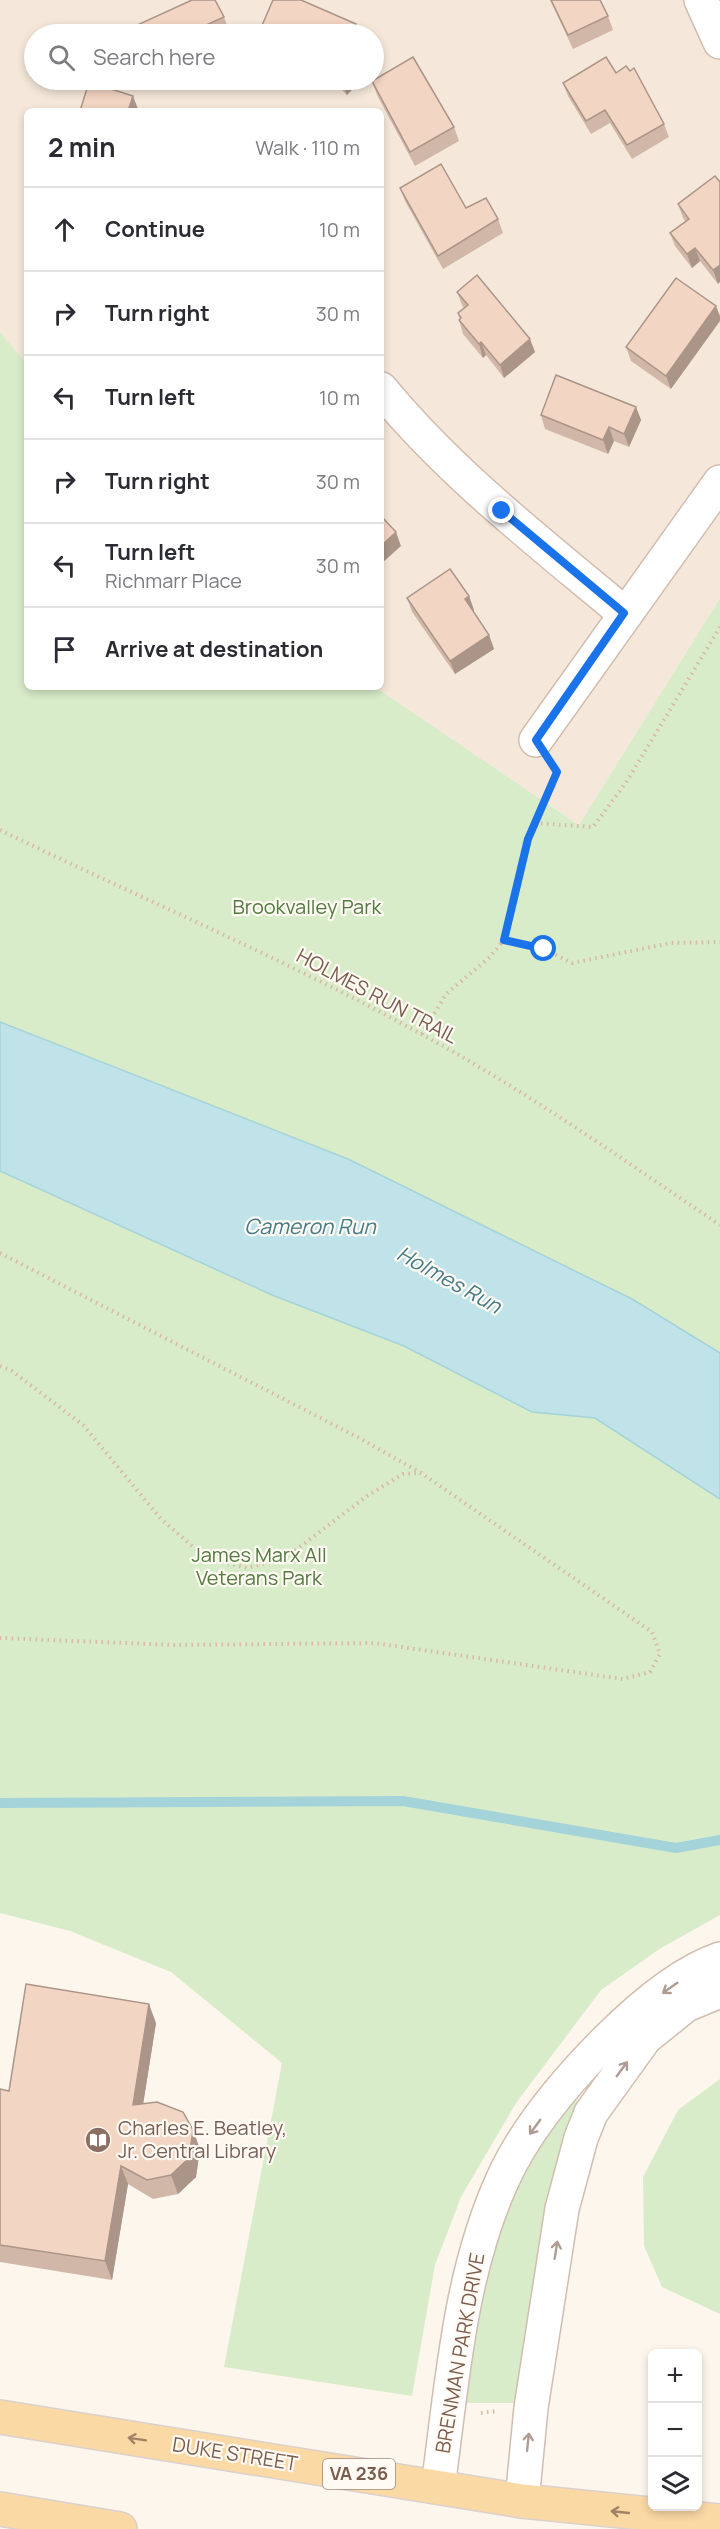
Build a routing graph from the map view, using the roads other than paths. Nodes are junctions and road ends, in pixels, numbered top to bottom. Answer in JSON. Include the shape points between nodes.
{"nodes":[{"id":1,"x":701,"y":0,"type":"edge"},
{"id":2,"x":720,"y":42,"type":"edge"},
{"id":3,"x":384,"y":393,"type":"edge"},
{"id":4,"x":720,"y":482,"type":"edge"},
{"id":5,"x":624,"y":613,"type":"junction"},
{"id":6,"x":536,"y":740,"type":"road end"},
{"id":7,"x":720,"y":1959,"type":"edge"},
{"id":8,"x":720,"y":1991,"type":"edge"},
{"id":9,"x":0,"y":2417,"type":"edge"},
{"id":10,"x":438,"y":2487,"type":"junction"},
{"id":11,"x":522,"y":2501,"type":"junction"},
{"id":12,"x":0,"y":2510,"type":"edge"},
{"id":13,"x":720,"y":2521,"type":"edge"},
{"id":14,"x":120,"y":2529,"type":"edge"}],
"edges":[{"from":1,"to":2,"type":"street"},
{"from":3,"to":5,"type":"street","via":[[413,427],[502,511]]},
{"from":4,"to":5,"type":"street"},
{"from":5,"to":6,"type":"street"},
{"from":7,"to":10,"type":"street","name":"BRENMAN PARK DRIVE","one_way":true,"via":[[702,1965],[634,2013],[582,2065],[530,2133],[502,2180],[478,2244],[466,2298]]},
{"from":11,"to":8,"type":"street","one_way":true,"via":[[531,2408],[562,2209],[591,2114],[645,2038],[686,2005]]},
{"from":10,"to":9,"type":"main road","name":"DUKE STREET","number":"VA 236","one_way":true},
{"from":10,"to":11,"type":"main road","name":"DUKE STREET","number":"VA 236"},
{"from":13,"to":11,"type":"main road","name":"DUKE STREET","number":"VA 236","one_way":true},
{"from":12,"to":14,"type":"main road"}]}
